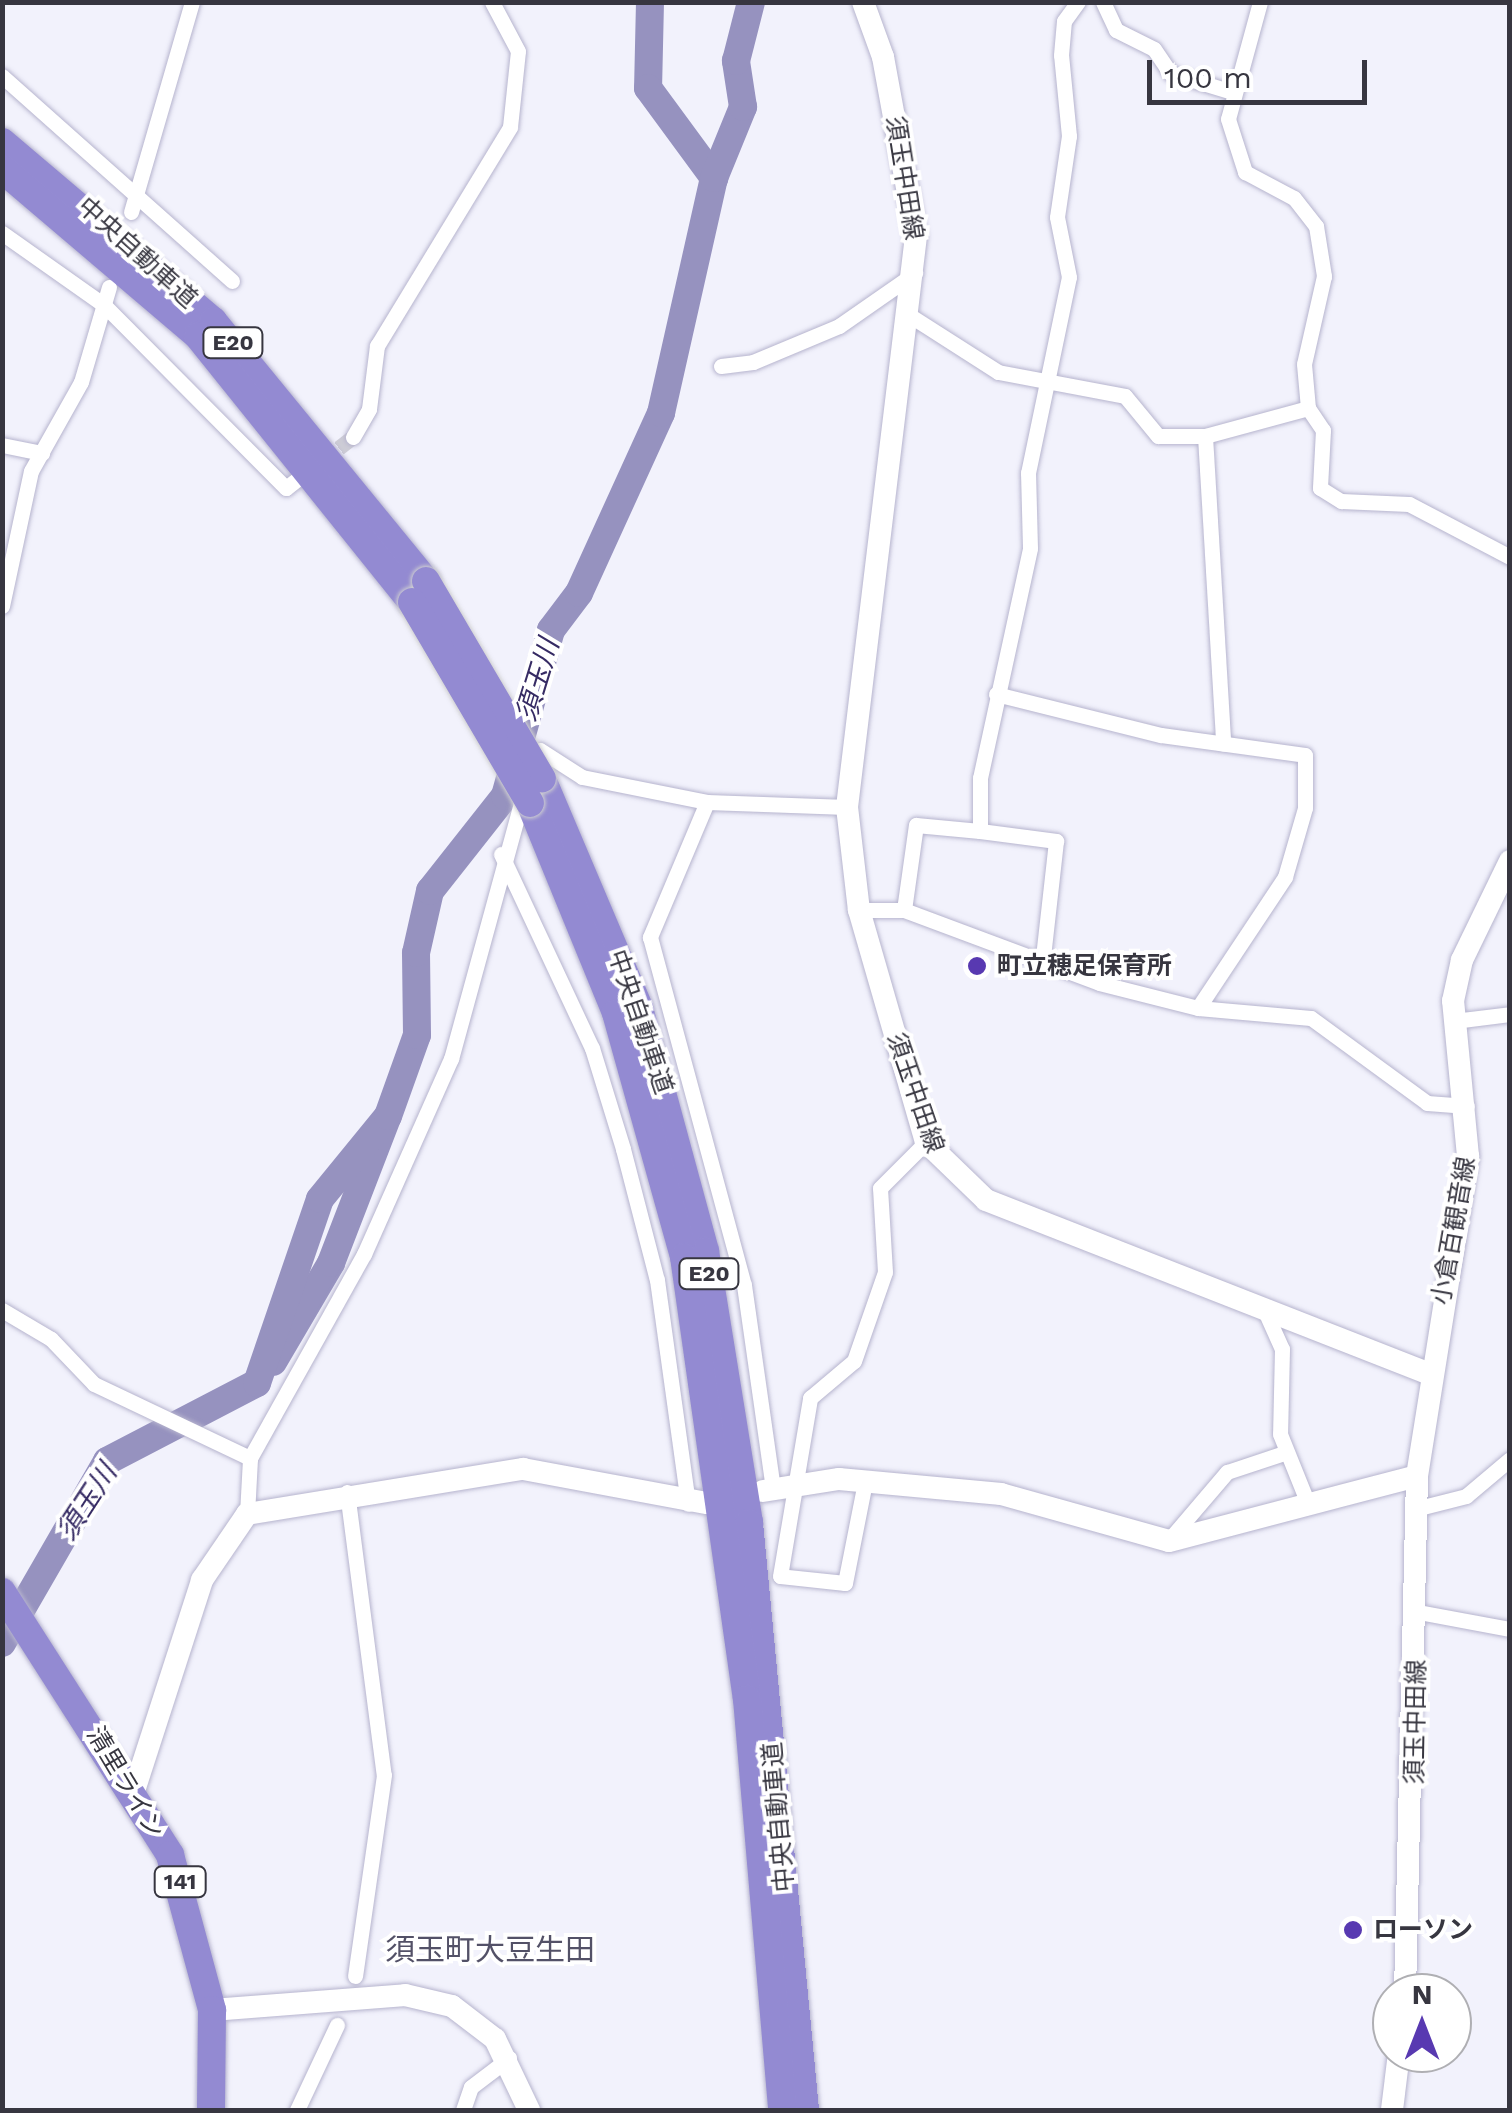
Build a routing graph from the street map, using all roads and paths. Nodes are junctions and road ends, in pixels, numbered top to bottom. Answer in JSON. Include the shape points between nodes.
{"nodes":[{"id":1,"x":192,"y":2,"type":"edge"},
{"id":2,"x":492,"y":2,"type":"edge"},
{"id":3,"x":1078,"y":2,"type":"edge"},
{"id":4,"x":1103,"y":2,"type":"edge"},
{"id":5,"x":1260,"y":2,"type":"edge"},
{"id":6,"x":868,"y":6,"type":"edge"},
{"id":7,"x":2,"y":76,"type":"edge"},
{"id":8,"x":1229,"y":91,"type":"junction"},
{"id":9,"x":2,"y":142,"type":"edge"},
{"id":10,"x":2,"y":169,"type":"edge"},
{"id":11,"x":133,"y":205,"type":"junction"},
{"id":12,"x":2,"y":233,"type":"edge"},
{"id":13,"x":915,"y":273,"type":"junction"},
{"id":14,"x":232,"y":282,"type":"dead end"},
{"id":15,"x":108,"y":287,"type":"dead end"},
{"id":16,"x":104,"y":305,"type":"junction"},
{"id":17,"x":909,"y":315,"type":"junction"},
{"id":18,"x":722,"y":366,"type":"dead end"},
{"id":19,"x":1044,"y":384,"type":"junction"},
{"id":20,"x":1308,"y":408,"type":"junction"},
{"id":21,"x":1206,"y":436,"type":"junction"},
{"id":22,"x":353,"y":437,"type":"tunnel mouth"},
{"id":23,"x":2,"y":445,"type":"edge"},
{"id":24,"x":42,"y":453,"type":"junction"},
{"id":25,"x":300,"y":477,"type":"dead end"},
{"id":26,"x":1510,"y":557,"type":"edge"},
{"id":27,"x":419,"y":592,"type":"junction"},
{"id":28,"x":2,"y":606,"type":"edge"},
{"id":29,"x":996,"y":694,"type":"junction"},
{"id":30,"x":1223,"y":744,"type":"junction"},
{"id":31,"x":708,"y":802,"type":"junction"},
{"id":32,"x":846,"y":807,"type":"junction"},
{"id":33,"x":980,"y":831,"type":"junction"},
{"id":34,"x":501,"y":854,"type":"junction"},
{"id":35,"x":1510,"y":861,"type":"edge"},
{"id":36,"x":858,"y":910,"type":"junction"},
{"id":37,"x":904,"y":910,"type":"junction"},
{"id":38,"x":1043,"y":956,"type":"junction"},
{"id":39,"x":1198,"y":1008,"type":"junction"},
{"id":40,"x":1510,"y":1014,"type":"edge"},
{"id":41,"x":1454,"y":1022,"type":"junction"},
{"id":42,"x":1467,"y":1106,"type":"junction"},
{"id":43,"x":926,"y":1142,"type":"junction"},
{"id":44,"x":1264,"y":1309,"type":"junction"},
{"id":45,"x":2,"y":1310,"type":"edge"},
{"id":46,"x":1429,"y":1374,"type":"junction"},
{"id":47,"x":1287,"y":1452,"type":"junction"},
{"id":48,"x":250,"y":1458,"type":"junction"},
{"id":49,"x":1510,"y":1459,"type":"edge"},
{"id":50,"x":1417,"y":1476,"type":"junction"},
{"id":51,"x":865,"y":1482,"type":"junction"},
{"id":52,"x":777,"y":1487,"type":"junction"},
{"id":53,"x":347,"y":1492,"type":"junction"},
{"id":54,"x":1307,"y":1501,"type":"junction"},
{"id":55,"x":697,"y":1503,"type":"joint"},
{"id":56,"x":1415,"y":1508,"type":"junction"},
{"id":57,"x":247,"y":1514,"type":"junction"},
{"id":58,"x":1165,"y":1540,"type":"junction"},
{"id":59,"x":7,"y":1598,"type":"edge"},
{"id":60,"x":1413,"y":1611,"type":"junction"},
{"id":61,"x":1510,"y":1629,"type":"edge"},
{"id":62,"x":134,"y":1792,"type":"junction"},
{"id":63,"x":1405,"y":1973,"type":"edge"},
{"id":64,"x":355,"y":1976,"type":"dead end"},
{"id":65,"x":212,"y":2010,"type":"junction"},
{"id":66,"x":337,"y":2025,"type":"dead end"},
{"id":67,"x":509,"y":2058,"type":"junction"},
{"id":68,"x":1397,"y":2073,"type":"edge"},
{"id":69,"x":799,"y":2106,"type":"edge"},
{"id":70,"x":212,"y":2110,"type":"edge"},
{"id":71,"x":298,"y":2110,"type":"edge"},
{"id":72,"x":462,"y":2110,"type":"edge"},
{"id":73,"x":529,"y":2110,"type":"edge"},
{"id":74,"x":1392,"y":2110,"type":"edge"}],
"edges":[{"from":1,"to":11,"type":"street"},
{"from":2,"to":22,"type":"street","via":[[518,51],[510,127],[376,346],[369,409]]},
{"from":3,"to":19,"type":"street","via":[[1061,55],[1069,136],[1056,217],[1070,260]]},
{"from":4,"to":8,"type":"street","via":[[1116,30],[1154,49],[1170,73]]},
{"from":5,"to":8,"type":"street"},
{"from":6,"to":13,"type":"main road","name":"須玉中田線","via":[[912,204]]},
{"from":7,"to":11,"type":"street"},
{"from":8,"to":20,"type":"street","via":[[1237,162],[1311,211],[1316,226],[1324,276],[1304,364]]},
{"from":9,"to":27,"type":"highway","name":"中央自動車道","number":"E20","via":[[213,322]]},
{"from":10,"to":27,"type":"highway","name":"中央自動車道","number":"E20","via":[[198,336]]},
{"from":11,"to":14,"type":"street"},
{"from":12,"to":16,"type":"street"},
{"from":13,"to":17,"type":"main road","name":"須玉中田線"},
{"from":13,"to":18,"type":"street","via":[[839,326],[753,362]]},
{"from":15,"to":16,"type":"street"},
{"from":16,"to":24,"type":"street","via":[[81,382]]},
{"from":16,"to":25,"type":"street","via":[[286,488]]},
{"from":17,"to":19,"type":"street","via":[[998,372]]},
{"from":17,"to":32,"type":"main road","name":"須玉中田線"},
{"from":19,"to":21,"type":"street","via":[[1125,396],[1158,436]]},
{"from":19,"to":29,"type":"street","via":[[1028,473],[1030,548]]},
{"from":20,"to":21,"type":"street"},
{"from":20,"to":26,"type":"street","via":[[1323,430],[1327,498],[1409,504]]},
{"from":21,"to":30,"type":"street"},
{"from":23,"to":24,"type":"street"},
{"from":24,"to":28,"type":"street"},
{"from":27,"to":69,"type":"highway","name":"中央自動車道","number":"E20","bridge":true,"via":[[536,791],[616,1013],[684,1257],[764,1795]]},
{"from":29,"to":30,"type":"street"},
{"from":29,"to":33,"type":"street"},
{"from":30,"to":39,"type":"street","via":[[1306,754],[1305,808],[1285,877]]},
{"from":31,"to":32,"type":"street"},
{"from":31,"to":34,"type":"street","via":[[582,776],[540,750]]},
{"from":31,"to":52,"type":"street","via":[[650,937],[744,1284]]},
{"from":32,"to":36,"type":"main road","name":"須玉中田線"},
{"from":33,"to":37,"type":"street","via":[[916,825]]},
{"from":33,"to":38,"type":"street","via":[[1056,841]]},
{"from":34,"to":48,"type":"street","via":[[451,1059],[364,1254]]},
{"from":34,"to":55,"type":"street","via":[[592,1048],[623,1149],[657,1280]]},
{"from":35,"to":41,"type":"main road","name":"小倉百観音線","via":[[1462,960]]},
{"from":36,"to":37,"type":"street"},
{"from":36,"to":43,"type":"main road","name":"須玉中田線"},
{"from":37,"to":38,"type":"street"},
{"from":38,"to":39,"type":"street","via":[[1099,983]]},
{"from":39,"to":42,"type":"street","via":[[1311,1018],[1426,1103]]},
{"from":40,"to":41,"type":"street"},
{"from":41,"to":42,"type":"main road","name":"小倉百観音線"},
{"from":42,"to":46,"type":"main road","name":"小倉百観音線","via":[[1468,1156]]},
{"from":43,"to":44,"type":"main road","name":"須玉中田線","via":[[986,1200]]},
{"from":43,"to":52,"type":"street","via":[[880,1188],[884,1272],[854,1361],[810,1398]]},
{"from":44,"to":46,"type":"main road","name":"須玉中田線"},
{"from":44,"to":47,"type":"street","via":[[1282,1349]]},
{"from":45,"to":48,"type":"street","via":[[51,1340],[94,1384]]},
{"from":46,"to":50,"type":"main road","name":"須玉中田線"},
{"from":47,"to":54,"type":"street"},
{"from":47,"to":58,"type":"street","via":[[1227,1472]]},
{"from":48,"to":57,"type":"street"},
{"from":49,"to":56,"type":"street","via":[[1466,1496]]},
{"from":50,"to":54,"type":"main road"},
{"from":50,"to":56,"type":"main road","name":"須玉中田線"},
{"from":51,"to":52,"type":"main road"},
{"from":51,"to":52,"type":"street","via":[[844,1583],[780,1576]]},
{"from":51,"to":58,"type":"main road","via":[[1001,1494]]},
{"from":53,"to":55,"type":"main road","via":[[552,1469]]},
{"from":53,"to":57,"type":"main road"},
{"from":53,"to":64,"type":"street","via":[[384,1774]]},
{"from":54,"to":58,"type":"main road"},
{"from":56,"to":60,"type":"main road","name":"須玉中田線"},
{"from":57,"to":62,"type":"main road","via":[[202,1580]]},
{"from":59,"to":62,"type":"highway","name":"清里ライン","number":"141"},
{"from":60,"to":61,"type":"street"},
{"from":60,"to":63,"type":"main road","name":"須玉中田線"},
{"from":62,"to":65,"type":"highway","name":"清里ライン","number":"141","via":[[192,1914]]},
{"from":65,"to":67,"type":"main road","via":[[405,1994],[472,2017]]},
{"from":65,"to":70,"type":"highway","name":"清里ライン","number":"141"},
{"from":66,"to":71,"type":"street"},
{"from":67,"to":72,"type":"street","via":[[470,2087]]},
{"from":67,"to":73,"type":"main road"},
{"from":68,"to":74,"type":"main road"}]}
